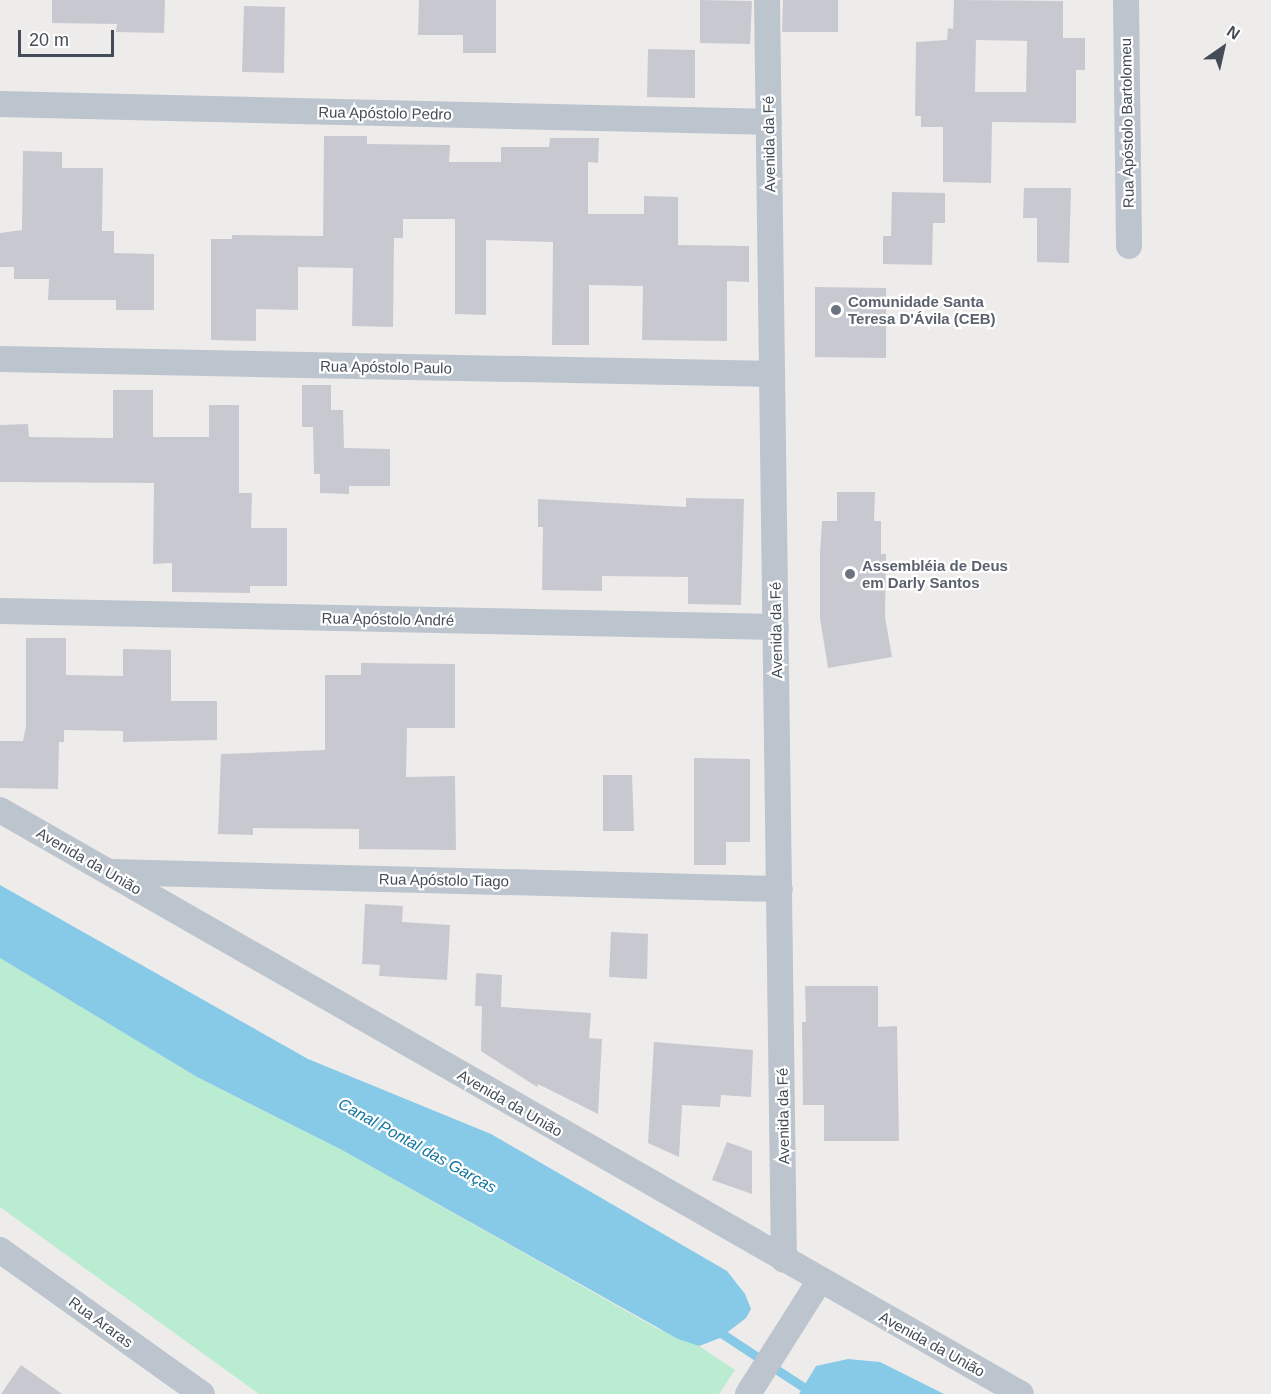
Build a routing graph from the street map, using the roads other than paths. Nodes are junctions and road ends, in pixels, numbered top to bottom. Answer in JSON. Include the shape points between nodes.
{"nodes":[{"id":1,"x":767,"y":0,"type":"edge"},
{"id":2,"x":1126,"y":0,"type":"edge"},
{"id":3,"x":0,"y":104,"type":"edge"},
{"id":4,"x":769,"y":122,"type":"junction"},
{"id":5,"x":1129,"y":246,"type":"dead end"},
{"id":6,"x":0,"y":359,"type":"edge"},
{"id":7,"x":772,"y":374,"type":"junction"},
{"id":8,"x":0,"y":611,"type":"edge"},
{"id":9,"x":776,"y":627,"type":"junction"},
{"id":10,"x":0,"y":810,"type":"edge"},
{"id":11,"x":108,"y":872,"type":"junction"},
{"id":12,"x":780,"y":889,"type":"junction"},
{"id":13,"x":0,"y":1250,"type":"edge"},
{"id":14,"x":784,"y":1260,"type":"junction"},
{"id":15,"x":820,"y":1280,"type":"junction"},
{"id":16,"x":750,"y":1391,"type":"edge"},
{"id":17,"x":202,"y":1394,"type":"edge"},
{"id":18,"x":1022,"y":1394,"type":"edge"}],
"edges":[{"from":1,"to":4,"type":"street","name":"Avenida da Fé"},
{"from":2,"to":5,"type":"street","name":"Rua Apóstolo Bartolomeu"},
{"from":3,"to":4,"type":"street","name":"Rua Apóstolo Pedro"},
{"from":4,"to":7,"type":"street","name":"Avenida da Fé"},
{"from":6,"to":7,"type":"street","name":"Rua Apóstolo Paulo"},
{"from":7,"to":9,"type":"street","name":"Avenida da Fé"},
{"from":8,"to":9,"type":"street","name":"Rua Apóstolo André"},
{"from":9,"to":12,"type":"street","name":"Avenida da Fé"},
{"from":10,"to":11,"type":"street","name":"Avenida da União"},
{"from":11,"to":12,"type":"street","name":"Rua Apóstolo Tiago"},
{"from":11,"to":14,"type":"street","name":"Avenida da União"},
{"from":12,"to":14,"type":"street","name":"Avenida da Fé"},
{"from":13,"to":17,"type":"street","name":"Rua Araras"},
{"from":14,"to":15,"type":"street","name":"Avenida da União"},
{"from":15,"to":16,"type":"street"},
{"from":15,"to":18,"type":"street","name":"Avenida da União"}]}
